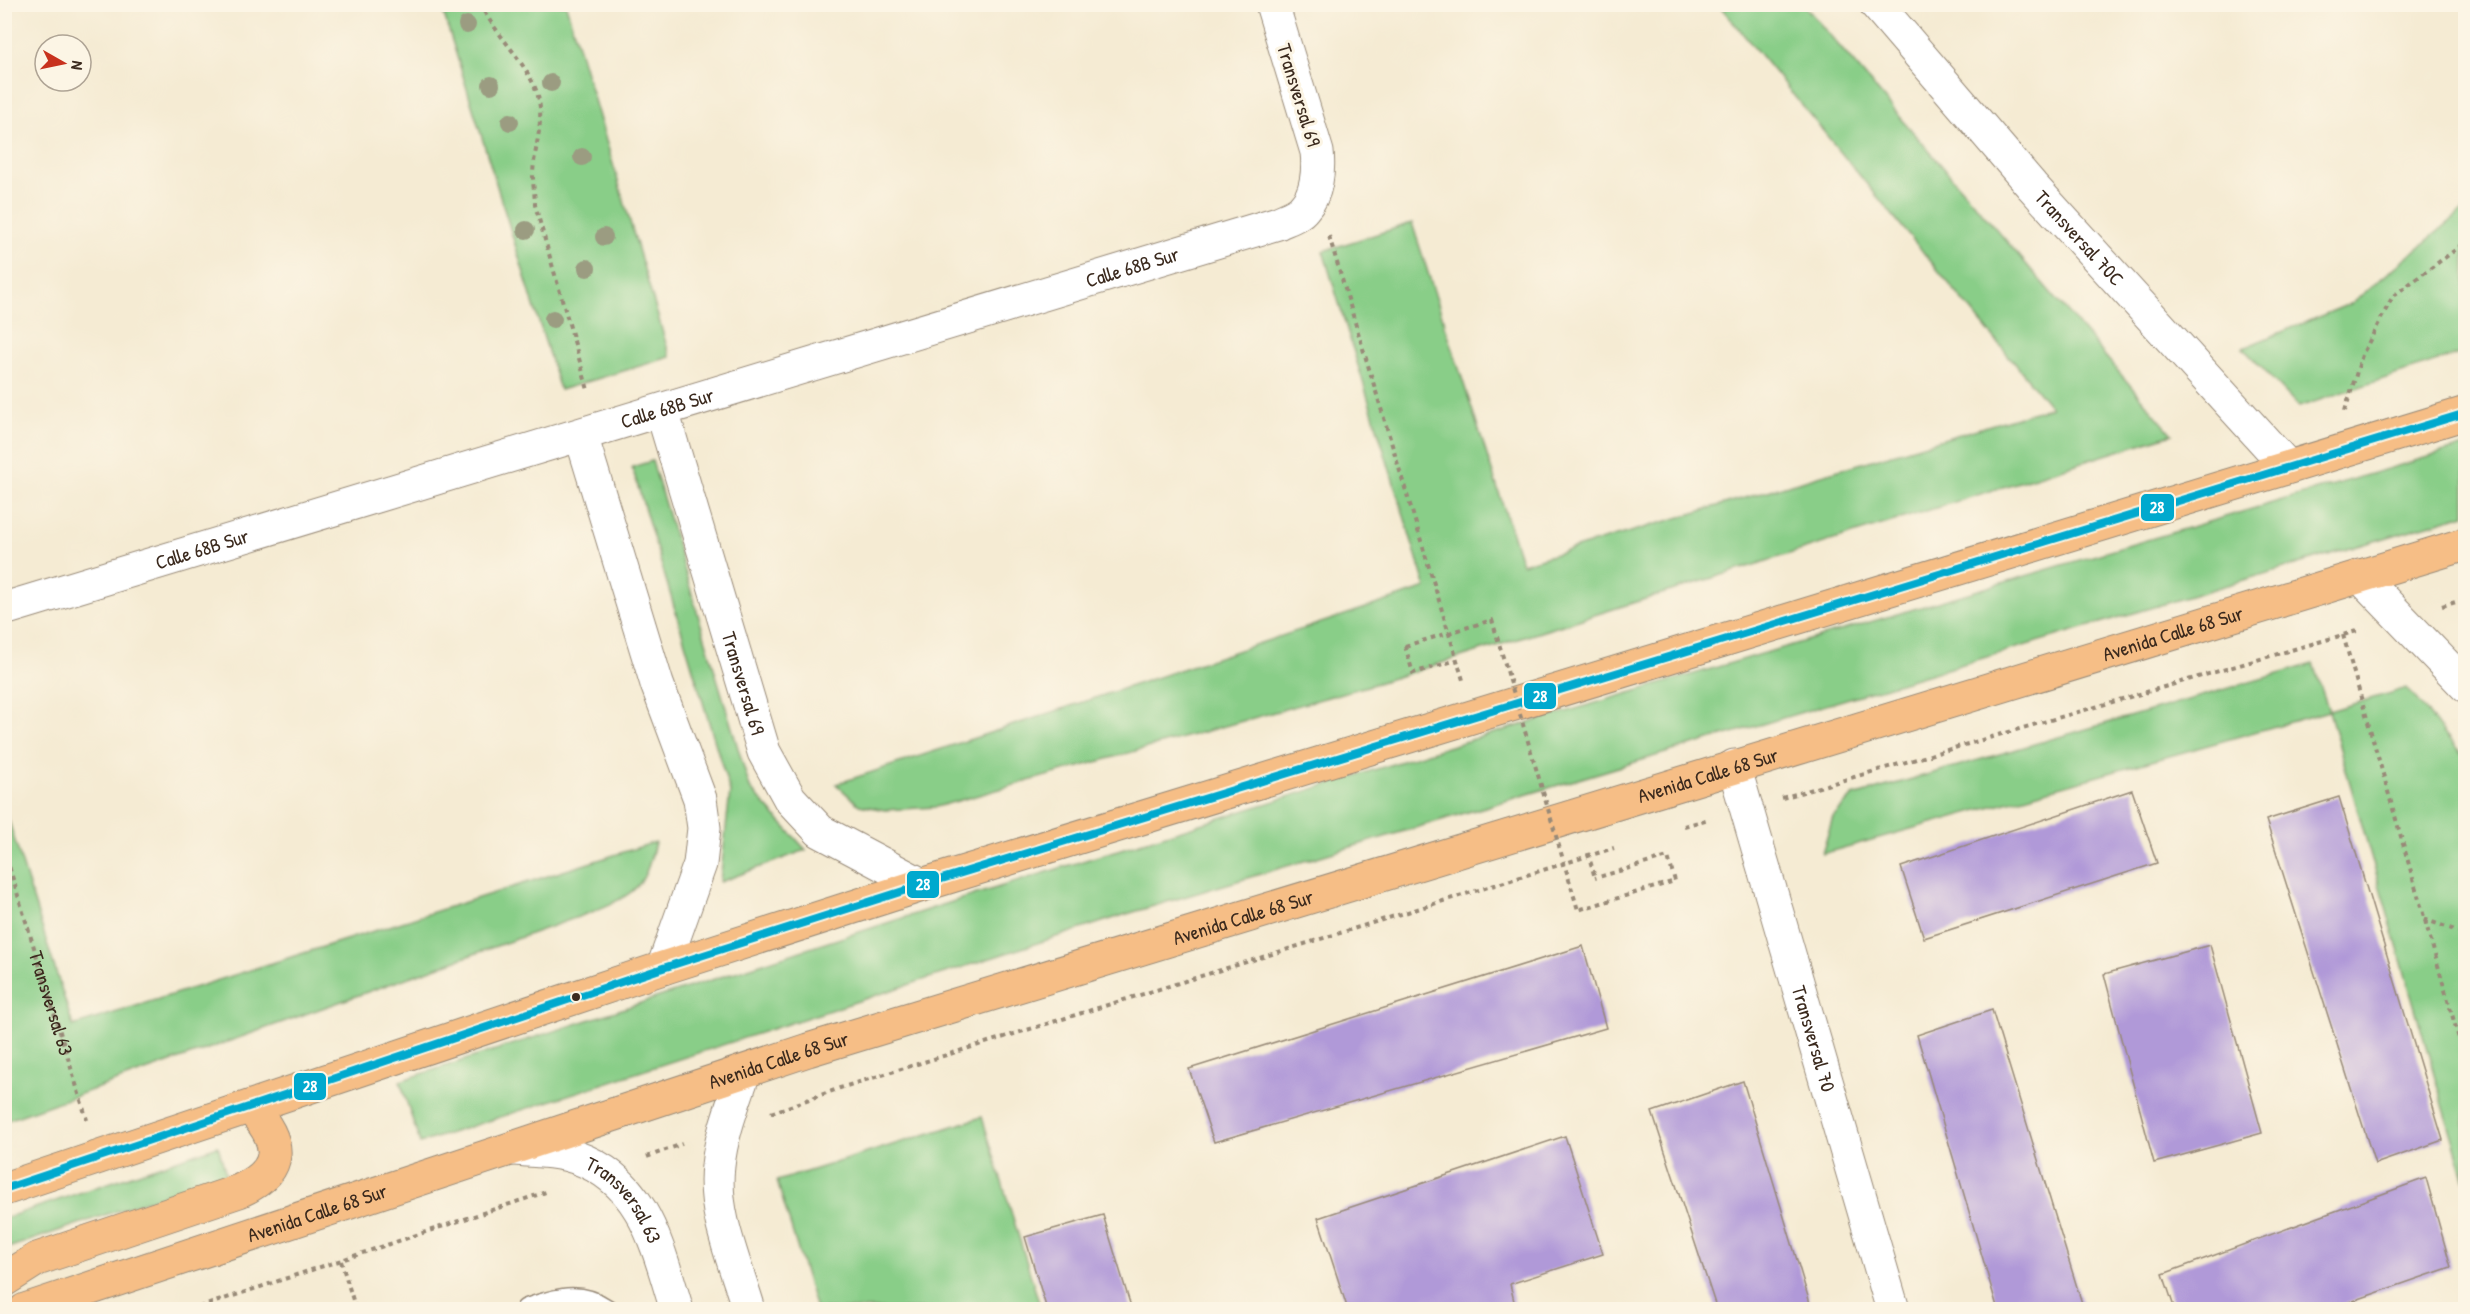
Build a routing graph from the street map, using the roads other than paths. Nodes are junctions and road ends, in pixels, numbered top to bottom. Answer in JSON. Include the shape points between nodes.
{"nodes":[{"id":1,"x":1272,"y":4,"type":"edge"},
{"id":2,"x":1875,"y":4,"type":"edge"},
{"id":3,"x":1314,"y":187,"type":"joint"},
{"id":4,"x":662,"y":411,"type":"junction"},
{"id":5,"x":2466,"y":413,"type":"edge"},
{"id":6,"x":581,"y":435,"type":"junction"},
{"id":7,"x":2288,"y":467,"type":"junction"},
{"id":8,"x":2466,"y":544,"type":"edge"},
{"id":9,"x":2360,"y":576,"type":"junction"},
{"id":10,"x":4,"y":609,"type":"edge"},
{"id":11,"x":2466,"y":686,"type":"edge"},
{"id":12,"x":1734,"y":766,"type":"junction"},
{"id":13,"x":922,"y":885,"type":"junction"},
{"id":14,"x":663,"y":968,"type":"junction"},
{"id":15,"x":744,"y":1072,"type":"junction"},
{"id":16,"x":250,"y":1107,"type":"junction"},
{"id":17,"x":515,"y":1149,"type":"junction"},
{"id":18,"x":4,"y":1189,"type":"edge"},
{"id":19,"x":4,"y":1280,"type":"edge"},
{"id":20,"x":26,"y":1310,"type":"edge"},
{"id":21,"x":527,"y":1310,"type":"edge"},
{"id":22,"x":606,"y":1310,"type":"edge"},
{"id":23,"x":677,"y":1310,"type":"edge"},
{"id":24,"x":749,"y":1310,"type":"edge"},
{"id":25,"x":1893,"y":1310,"type":"edge"}],
"edges":[{"from":1,"to":3,"type":"street","name":"Transversal 69","via":[[1317,152],[1319,170]]},
{"from":2,"to":7,"type":"street","name":"Transversal 70C","via":[[2032,186]]},
{"from":3,"to":4,"type":"street","name":"Calle 68B Sur","via":[[1304,209],[1278,223]]},
{"from":4,"to":6,"type":"street","name":"Calle 68B Sur"},
{"from":4,"to":13,"type":"street","name":"Transversal 69","via":[[764,752],[790,799],[820,831]]},
{"from":5,"to":7,"type":"main road"},
{"from":6,"to":10,"type":"street","name":"Calle 68B Sur"},
{"from":6,"to":14,"type":"street","via":[[657,684],[700,799],[704,828],[700,864]]},
{"from":7,"to":13,"type":"main road"},
{"from":8,"to":9,"type":"main road","name":"Avenida Calle 68 Sur"},
{"from":9,"to":11,"type":"street"},
{"from":9,"to":12,"type":"main road","name":"Avenida Calle 68 Sur"},
{"from":12,"to":15,"type":"main road","name":"Avenida Calle 68 Sur"},
{"from":12,"to":25,"type":"street","name":"Transversal 70"},
{"from":13,"to":14,"type":"main road"},
{"from":14,"to":16,"type":"main road"},
{"from":15,"to":17,"type":"main road","name":"Avenida Calle 68 Sur"},
{"from":15,"to":24,"type":"street","via":[[725,1129],[717,1166],[717,1191]]},
{"from":16,"to":18,"type":"main road"},
{"from":16,"to":19,"type":"main road","via":[[273,1138],[270,1168],[260,1182],[37,1259]]},
{"from":17,"to":20,"type":"main road","name":"Avenida Calle 68 Sur"},
{"from":17,"to":23,"type":"street","name":"Transversal 63","via":[[574,1156],[623,1185],[641,1207]]},
{"from":21,"to":22,"type":"lane","via":[[558,1299],[595,1302]]}]}
